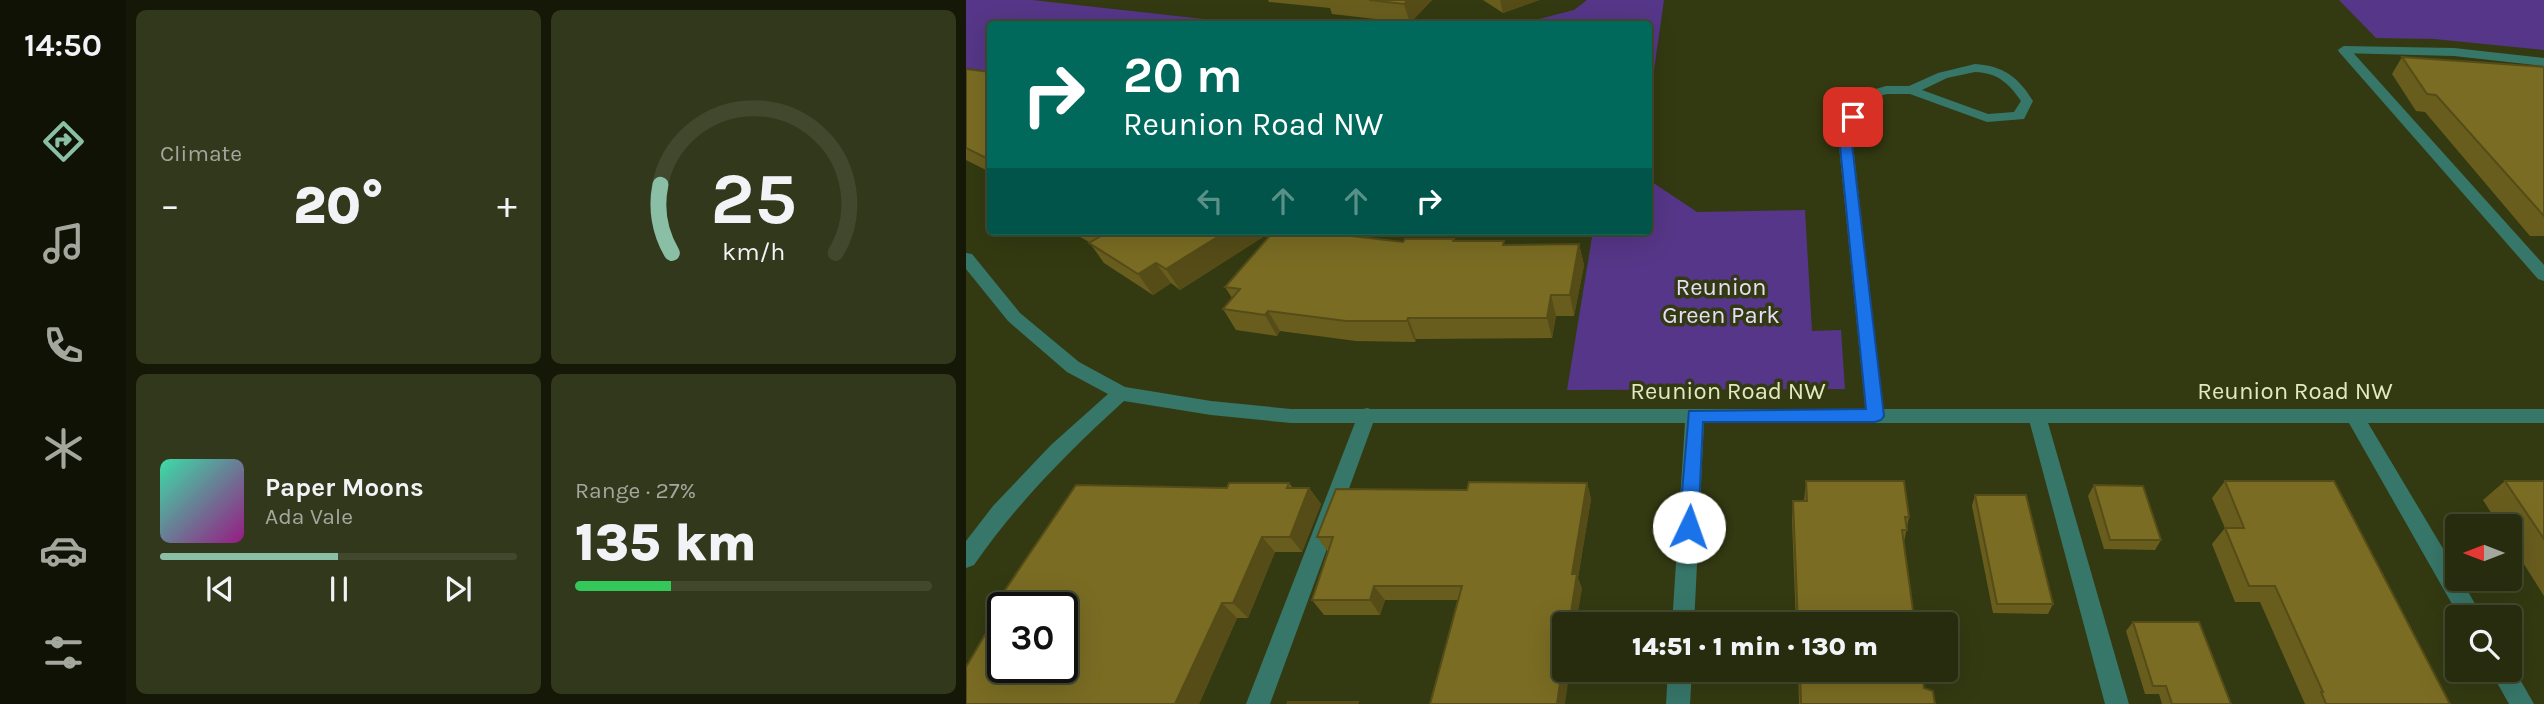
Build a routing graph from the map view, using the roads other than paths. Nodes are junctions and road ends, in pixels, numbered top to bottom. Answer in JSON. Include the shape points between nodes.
{"nodes":[{"id":1,"x":2544,"y":62,"type":"edge"},
{"id":2,"x":1911,"y":90,"type":"junction"},
{"id":3,"x":966,"y":258,"type":"edge"},
{"id":4,"x":2544,"y":275,"type":"edge"},
{"id":5,"x":1121,"y":393,"type":"junction"},
{"id":6,"x":1367,"y":415,"type":"junction"},
{"id":7,"x":1695,"y":416,"type":"junction"},
{"id":8,"x":1875,"y":416,"type":"junction"},
{"id":9,"x":2037,"y":416,"type":"junction"},
{"id":10,"x":2354,"y":416,"type":"junction"},
{"id":11,"x":2544,"y":416,"type":"edge"},
{"id":12,"x":966,"y":558,"type":"edge"},
{"id":13,"x":2464,"y":605,"type":"edge"},
{"id":14,"x":1684,"y":612,"type":"edge"},
{"id":15,"x":1679,"y":682,"type":"edge"},
{"id":16,"x":2509,"y":682,"type":"edge"},
{"id":17,"x":1258,"y":704,"type":"edge"},
{"id":18,"x":1678,"y":704,"type":"edge"},
{"id":19,"x":2117,"y":704,"type":"edge"},
{"id":20,"x":2522,"y":704,"type":"edge"}],
"edges":[{"from":1,"to":4,"type":"street","via":[[2454,51],[2343,50]]},
{"from":2,"to":2,"type":"street","via":[[1987,118],[2019,116],[2027,101],[2018,82],[1986,69],[1959,68]]},
{"from":2,"to":8,"type":"street","via":[[1886,90],[1860,98],[1845,136]]},
{"from":3,"to":5,"type":"street","name":"Reunion Road NW","via":[[1014,317],[1073,367]]},
{"from":5,"to":6,"type":"street","name":"Reunion Road NW","via":[[1291,416]]},
{"from":5,"to":12,"type":"street","via":[[1045,461]]},
{"from":6,"to":7,"type":"street","name":"Reunion Road NW"},
{"from":6,"to":17,"type":"street"},
{"from":7,"to":8,"type":"street","name":"Reunion Road NW"},
{"from":7,"to":14,"type":"street"},
{"from":8,"to":9,"type":"street","name":"Reunion Road NW"},
{"from":9,"to":10,"type":"street","name":"Reunion Road NW"},
{"from":9,"to":19,"type":"street"},
{"from":10,"to":11,"type":"street","name":"Reunion Road NW"},
{"from":10,"to":13,"type":"street"},
{"from":15,"to":18,"type":"street"},
{"from":16,"to":20,"type":"street"}]}
